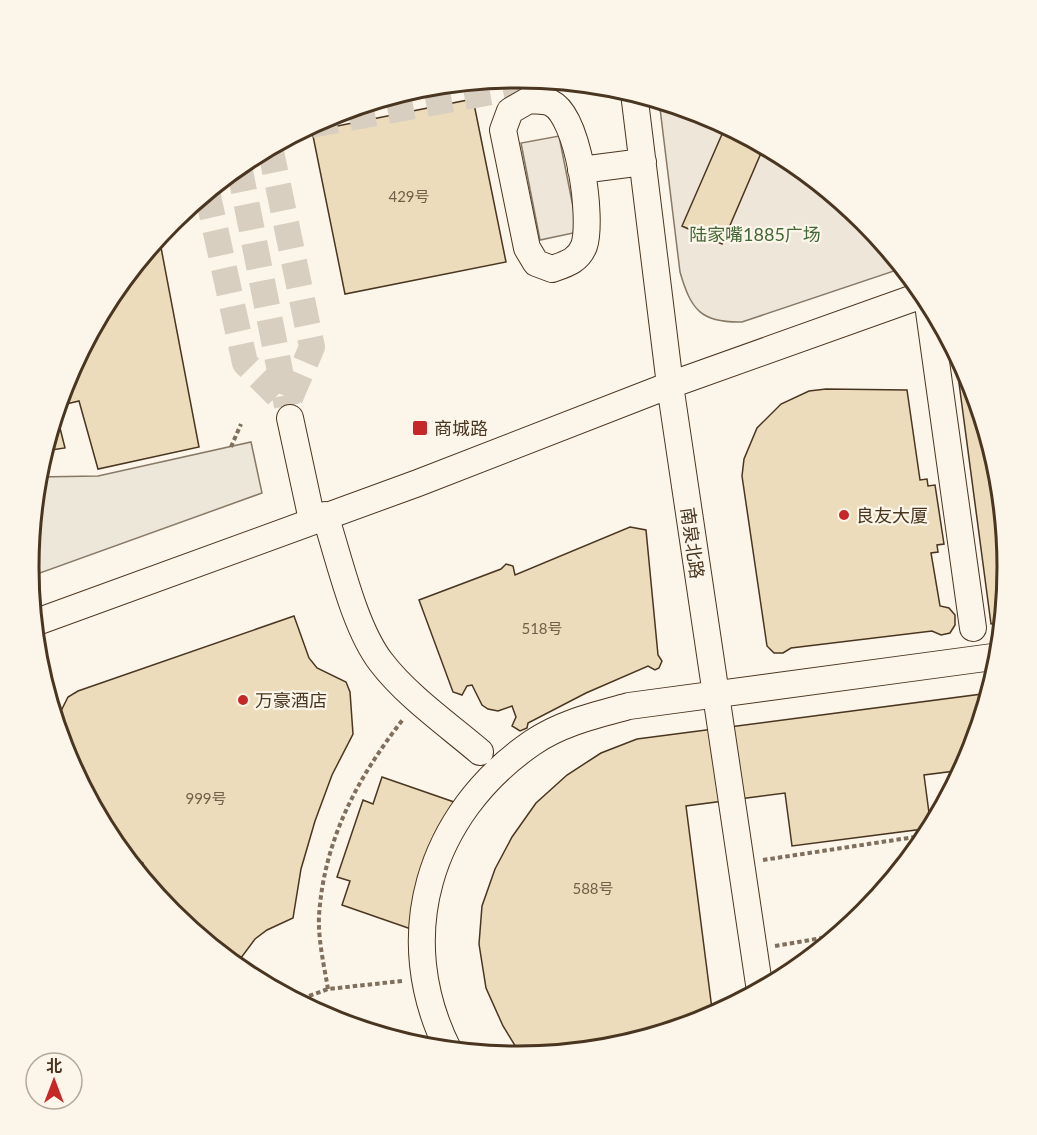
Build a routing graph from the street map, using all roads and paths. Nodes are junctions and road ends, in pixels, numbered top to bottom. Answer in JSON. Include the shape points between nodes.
{"nodes":[{"id":1,"x":635,"y":102,"type":"edge"},
{"id":2,"x":643,"y":162,"type":"junction"},
{"id":3,"x":581,"y":170,"type":"junction"},
{"id":4,"x":915,"y":299,"type":"edge"},
{"id":5,"x":930,"y":321,"type":"edge"},
{"id":6,"x":670,"y":385,"type":"junction"},
{"id":7,"x":290,"y":418,"type":"tunnel mouth"},
{"id":8,"x":241,"y":423,"type":"dead end"},
{"id":9,"x":231,"y":447,"type":"dead end"},
{"id":10,"x":318,"y":518,"type":"junction"},
{"id":11,"x":42,"y":620,"type":"edge"},
{"id":12,"x":973,"y":628,"type":"dead end"},
{"id":13,"x":990,"y":657,"type":"edge"},
{"id":14,"x":716,"y":693,"type":"junction"},
{"id":15,"x":419,"y":699,"type":"junction"},
{"id":16,"x":480,"y":752,"type":"dead end"},
{"id":17,"x":915,"y":837,"type":"edge"},
{"id":18,"x":741,"y":863,"type":"junction"},
{"id":19,"x":823,"y":938,"type":"edge"},
{"id":20,"x":753,"y":949,"type":"junction"},
{"id":21,"x":425,"y":978,"type":"junction"},
{"id":22,"x":758,"y":983,"type":"edge"},
{"id":23,"x":328,"y":989,"type":"junction"},
{"id":24,"x":305,"y":997,"type":"edge"},
{"id":25,"x":443,"y":1041,"type":"edge"}],
"edges":[{"from":1,"to":2,"type":"street","name":"南泉北路"},
{"from":2,"to":3,"type":"street"},
{"from":2,"to":6,"type":"street","name":"南泉北路"},
{"from":3,"to":3,"type":"street","via":[[568,120],[552,103],[529,100],[510,111],[503,130],[527,248],[536,263],[552,269],[573,261],[583,248],[588,214]]},
{"from":4,"to":6,"type":"street"},
{"from":5,"to":12,"type":"street"},
{"from":6,"to":10,"type":"street"},
{"from":6,"to":14,"type":"street","name":"南泉北路"},
{"from":7,"to":10,"type":"street"},
{"from":8,"to":9,"type":"path"},
{"from":10,"to":11,"type":"street"},
{"from":10,"to":15,"type":"street","via":[[364,633],[381,662]]},
{"from":13,"to":14,"type":"street"},
{"from":14,"to":18,"type":"street","name":"南泉北路"},
{"from":14,"to":21,"type":"street","via":[[629,706],[576,720],[533,742],[503,768],[472,800],[446,837],[430,875],[421,928]]},
{"from":15,"to":16,"type":"street"},
{"from":15,"to":23,"type":"path","via":[[360,778],[325,866],[319,918]]},
{"from":17,"to":18,"type":"path"},
{"from":18,"to":20,"type":"street","name":"南泉北路"},
{"from":19,"to":20,"type":"path"},
{"from":20,"to":22,"type":"street","name":"南泉北路"},
{"from":21,"to":23,"type":"path"},
{"from":21,"to":25,"type":"street"},
{"from":23,"to":24,"type":"path"}]}
